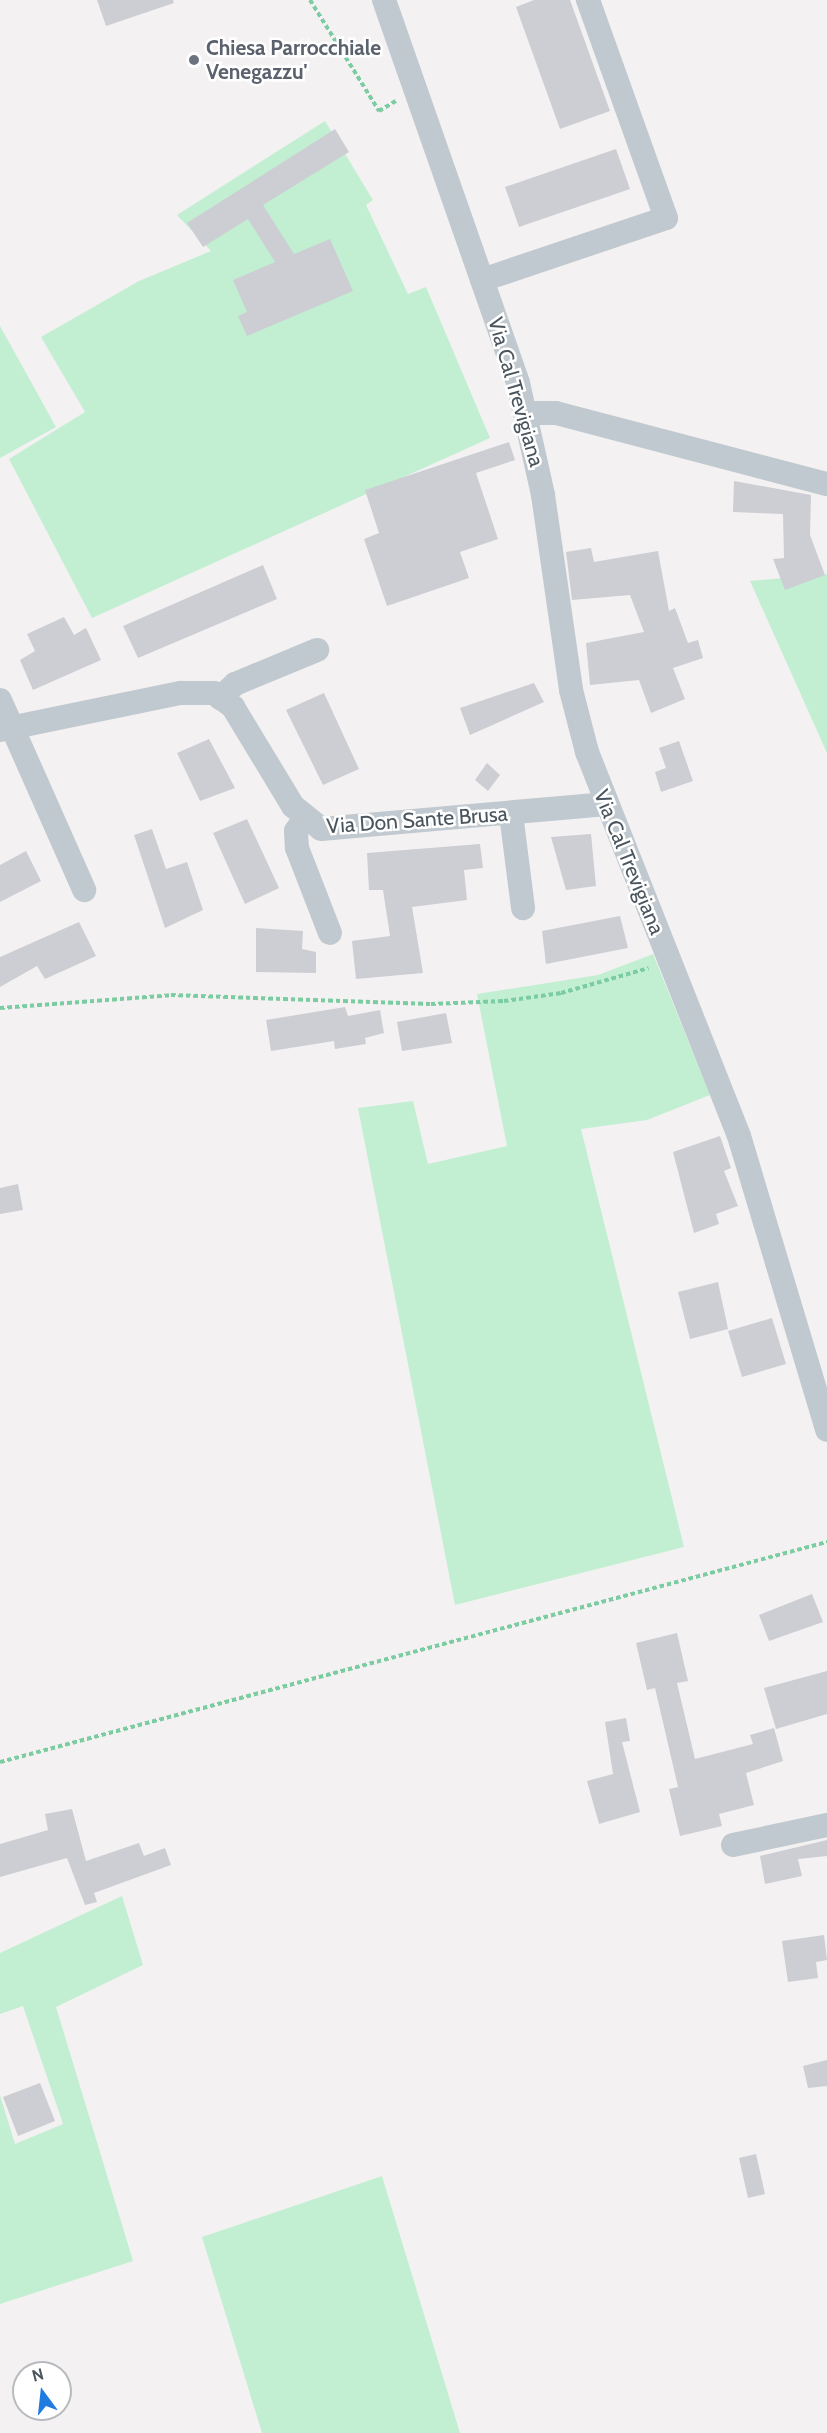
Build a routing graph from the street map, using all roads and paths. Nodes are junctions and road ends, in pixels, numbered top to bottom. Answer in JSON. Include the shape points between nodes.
{"nodes":[{"id":1,"x":310,"y":0,"type":"edge"},
{"id":2,"x":384,"y":0,"type":"edge"},
{"id":3,"x":588,"y":0,"type":"edge"},
{"id":4,"x":403,"y":96,"type":"dead end"},
{"id":5,"x":482,"y":280,"type":"junction"},
{"id":6,"x":525,"y":413,"type":"junction"},
{"id":7,"x":827,"y":484,"type":"edge"},
{"id":8,"x":317,"y":650,"type":"dead end"},
{"id":9,"x":220,"y":698,"type":"junction"},
{"id":10,"x":0,"y":700,"type":"edge"},
{"id":11,"x":7,"y":729,"type":"edge"},
{"id":12,"x":604,"y":804,"type":"junction"},
{"id":13,"x":511,"y":814,"type":"junction"},
{"id":14,"x":304,"y":819,"type":"junction"},
{"id":15,"x":84,"y":890,"type":"dead end"},
{"id":16,"x":523,"y":908,"type":"dead end"},
{"id":17,"x":330,"y":933,"type":"dead end"},
{"id":18,"x":669,"y":962,"type":"junction"},
{"id":19,"x":0,"y":1008,"type":"edge"},
{"id":20,"x":827,"y":1430,"type":"edge"},
{"id":21,"x":827,"y":1542,"type":"edge"},
{"id":22,"x":0,"y":1762,"type":"edge"},
{"id":23,"x":827,"y":1825,"type":"edge"},
{"id":24,"x":733,"y":1845,"type":"dead end"}],
"edges":[{"from":1,"to":4,"type":"path","via":[[379,111]]},
{"from":2,"to":5,"type":"street","name":"Via Cal Trevigiana"},
{"from":3,"to":5,"type":"street","via":[[666,218]]},
{"from":5,"to":6,"type":"street","name":"Via Cal Trevigiana"},
{"from":6,"to":7,"type":"street","via":[[556,413]]},
{"from":6,"to":12,"type":"street","name":"Via Cal Trevigiana","via":[[571,690]]},
{"from":8,"to":9,"type":"street","via":[[235,684]]},
{"from":9,"to":11,"type":"street","via":[[181,693]]},
{"from":9,"to":14,"type":"street","name":"Via Don Sante Brusa","via":[[233,707]]},
{"from":10,"to":11,"type":"street"},
{"from":11,"to":15,"type":"street"},
{"from":12,"to":13,"type":"street","name":"Via Don Sante Brusa"},
{"from":12,"to":18,"type":"street","name":"Via Cal Trevigiana"},
{"from":13,"to":14,"type":"street","name":"Via Don Sante Brusa","via":[[321,829]]},
{"from":13,"to":16,"type":"street"},
{"from":14,"to":17,"type":"street","via":[[296,831],[297,848]]},
{"from":18,"to":19,"type":"path","via":[[561,993],[504,1001],[431,1004],[171,995]]},
{"from":18,"to":20,"type":"street","name":"Via Cal Trevigiana","via":[[740,1136]]},
{"from":21,"to":22,"type":"path"},
{"from":23,"to":24,"type":"street"}]}
